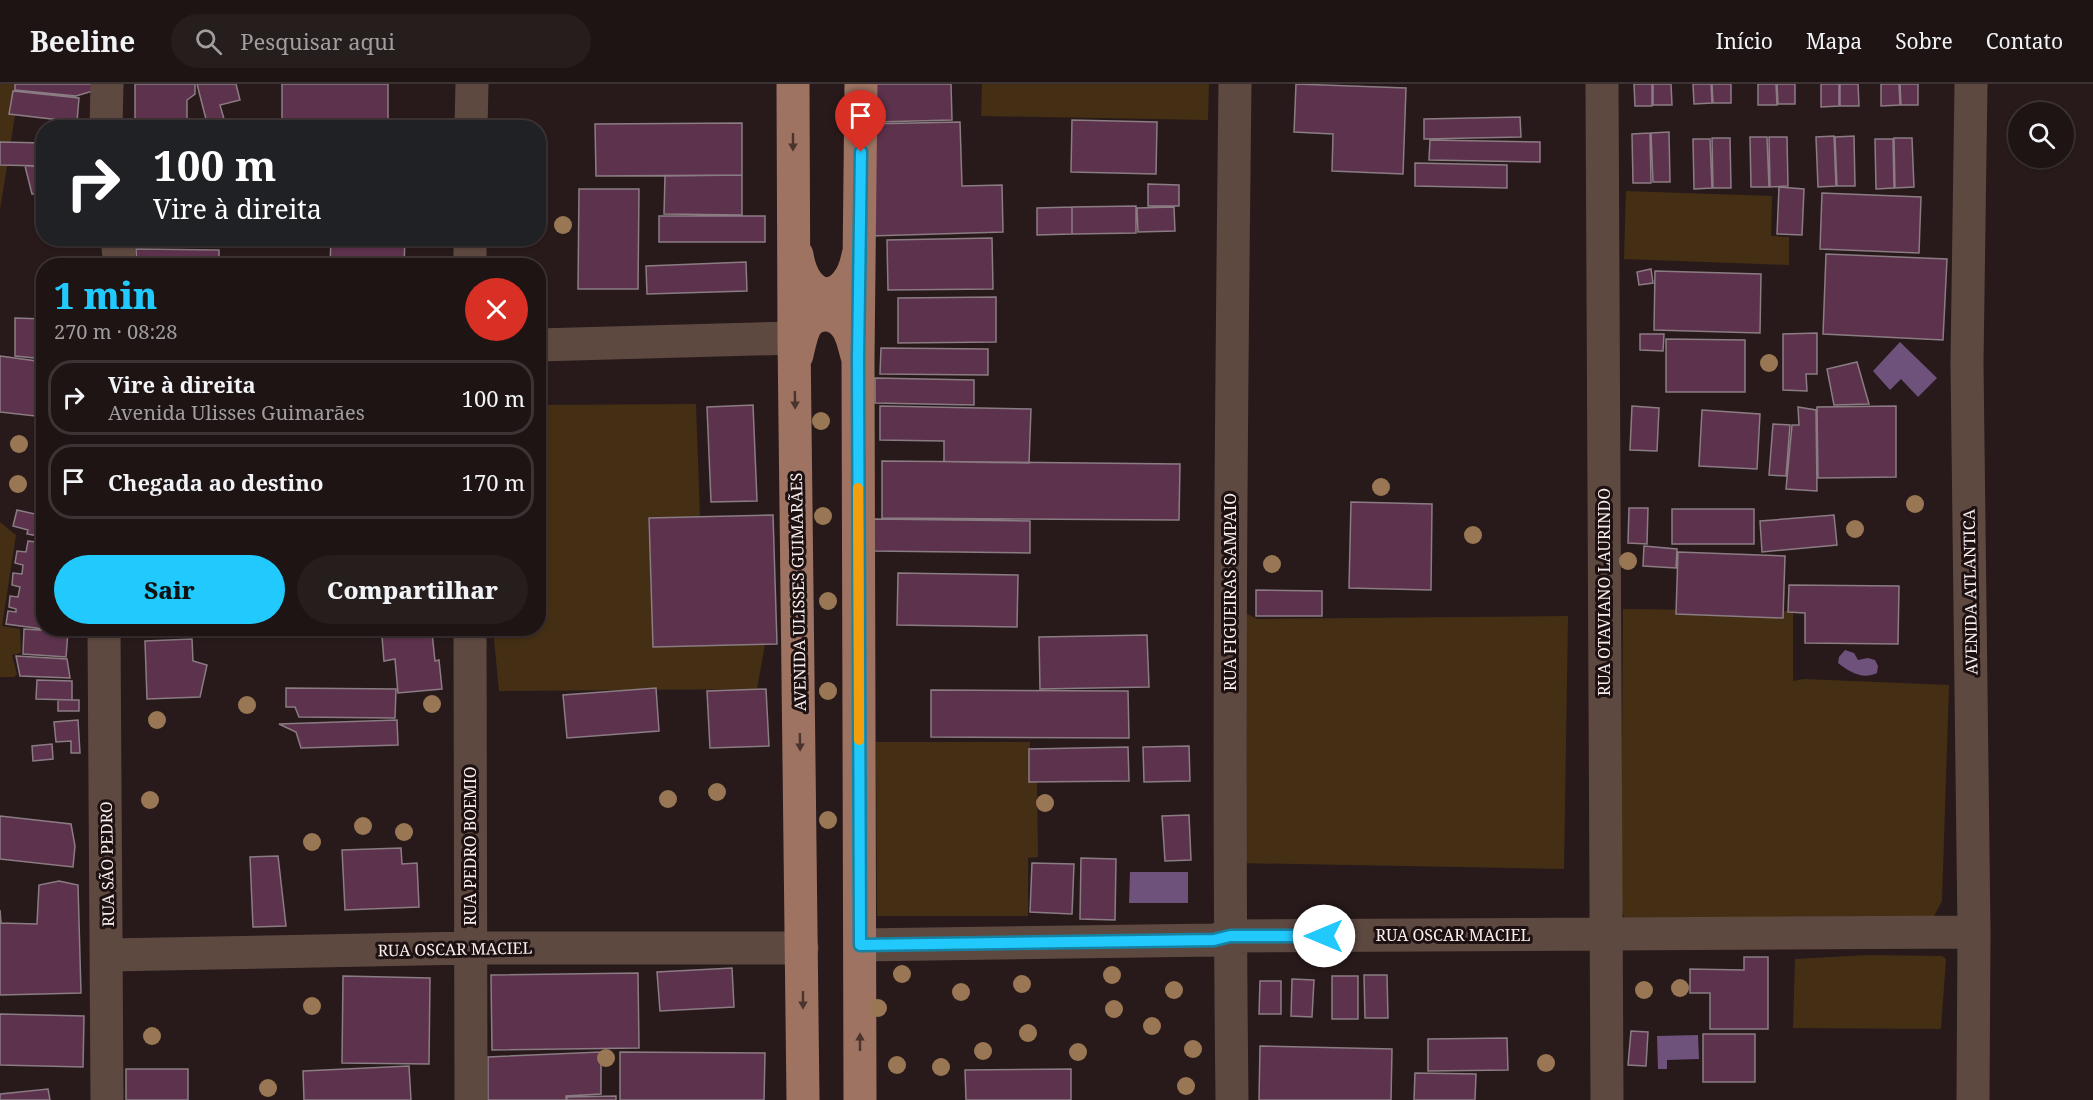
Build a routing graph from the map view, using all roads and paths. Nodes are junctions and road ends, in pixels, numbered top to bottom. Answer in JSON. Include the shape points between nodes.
{"nodes":[{"id":1,"x":106,"y":84,"type":"edge"},
{"id":2,"x":472,"y":84,"type":"edge"},
{"id":3,"x":793,"y":84,"type":"edge"},
{"id":4,"x":861,"y":84,"type":"edge"},
{"id":5,"x":1235,"y":84,"type":"edge"},
{"id":6,"x":1602,"y":84,"type":"edge"},
{"id":7,"x":1971,"y":84,"type":"edge"},
{"id":8,"x":106,"y":120,"type":"edge"},
{"id":9,"x":471,"y":120,"type":"edge"},
{"id":10,"x":794,"y":232,"type":"junction"},
{"id":11,"x":860,"y":243,"type":"junction"},
{"id":12,"x":546,"y":345,"type":"edge"},
{"id":13,"x":794,"y":350,"type":"junction"},
{"id":14,"x":858,"y":358,"type":"junction"},
{"id":15,"x":104,"y":636,"type":"edge"},
{"id":16,"x":470,"y":636,"type":"edge"},
{"id":17,"x":1974,"y":932,"type":"junction"},
{"id":18,"x":1606,"y":934,"type":"junction"},
{"id":19,"x":1230,"y":936,"type":"junction"},
{"id":20,"x":860,"y":945,"type":"junction"},
{"id":21,"x":470,"y":948,"type":"junction"},
{"id":22,"x":802,"y":948,"type":"junction"},
{"id":23,"x":108,"y":955,"type":"junction"},
{"id":24,"x":107,"y":1100,"type":"edge"},
{"id":25,"x":471,"y":1100,"type":"edge"},
{"id":26,"x":803,"y":1100,"type":"edge"},
{"id":27,"x":860,"y":1100,"type":"edge"},
{"id":28,"x":1232,"y":1100,"type":"edge"},
{"id":29,"x":1607,"y":1100,"type":"edge"},
{"id":30,"x":1972,"y":1100,"type":"edge"}],
"edges":[{"from":1,"to":8,"type":"street"},
{"from":2,"to":9,"type":"street"},
{"from":3,"to":10,"type":"main road","name":"AVENIDA ULISSES GUIMARÃES","one_way":true},
{"from":4,"to":11,"type":"main road"},
{"from":5,"to":19,"type":"street","name":"RUA FIGUEIRAS SAMPAIO"},
{"from":6,"to":18,"type":"street","name":"RUA OTAVIANO LAURINDO"},
{"from":7,"to":17,"type":"street","name":"AVENIDA ATLANTICA","via":[[1967,363]]},
{"from":10,"to":11,"type":"main road","via":[[806,282],[814,291],[825,294],[837,292],[847,283]]},
{"from":10,"to":13,"type":"main road","name":"AVENIDA ULISSES GUIMARÃES"},
{"from":11,"to":14,"type":"main road"},
{"from":12,"to":13,"type":"street","via":[[783,336]]},
{"from":13,"to":14,"type":"main road","via":[[805,328],[822,314],[836,317],[845,325]]},
{"from":13,"to":22,"type":"main road","name":"AVENIDA ULISSES GUIMARÃES","one_way":true},
{"from":14,"to":20,"type":"main road"},
{"from":15,"to":23,"type":"street","name":"RUA SÃO PEDRO"},
{"from":16,"to":21,"type":"street","name":"RUA PEDRO BOEMIO"},
{"from":17,"to":18,"type":"street","name":"RUA OSCAR MACIEL"},
{"from":17,"to":30,"type":"street","name":"AVENIDA ATLANTICA"},
{"from":18,"to":19,"type":"street","name":"RUA OSCAR MACIEL"},
{"from":18,"to":29,"type":"street","name":"RUA OTAVIANO LAURINDO"},
{"from":19,"to":20,"type":"street","name":"RUA OSCAR MACIEL","via":[[1214,940]]},
{"from":19,"to":28,"type":"street","name":"RUA FIGUEIRAS SAMPAIO"},
{"from":27,"to":20,"type":"main road","one_way":true},
{"from":21,"to":22,"type":"street","name":"RUA OSCAR MACIEL"},
{"from":21,"to":23,"type":"street","name":"RUA OSCAR MACIEL"},
{"from":21,"to":25,"type":"street","name":"RUA PEDRO BOEMIO"},
{"from":22,"to":26,"type":"main road","name":"AVENIDA ULISSES GUIMARÃES","one_way":true},
{"from":23,"to":24,"type":"street","name":"RUA SÃO PEDRO"}]}
